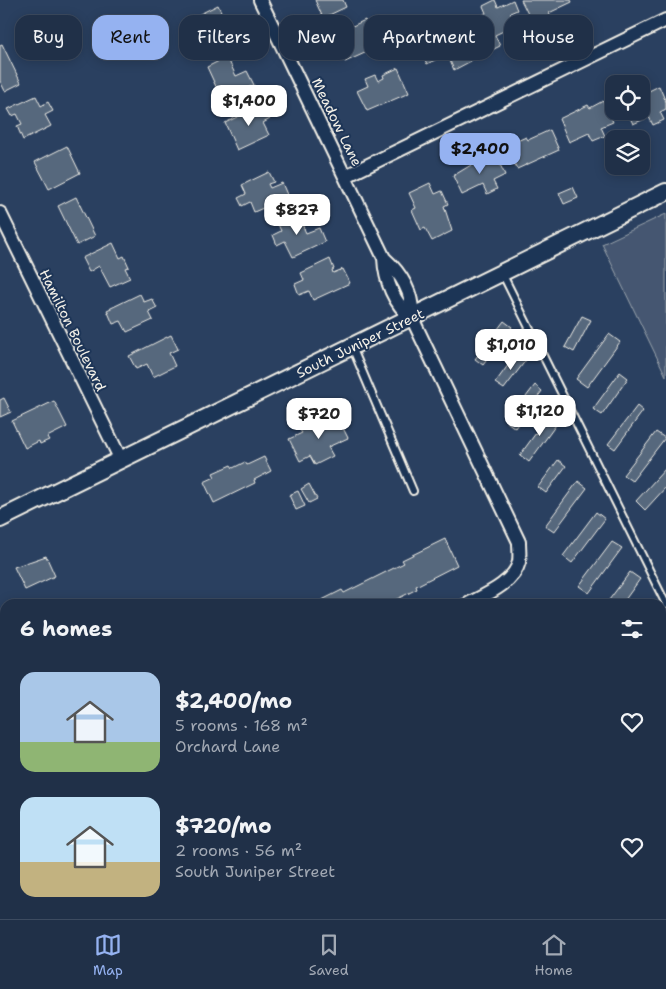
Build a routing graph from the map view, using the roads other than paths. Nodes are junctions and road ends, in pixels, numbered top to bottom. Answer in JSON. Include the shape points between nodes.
{"nodes":[{"id":1,"x":260,"y":0,"type":"edge"},
{"id":2,"x":666,"y":20,"type":"edge"},
{"id":3,"x":346,"y":176,"type":"junction"},
{"id":4,"x":666,"y":192,"type":"edge"},
{"id":5,"x":0,"y":213,"type":"edge"},
{"id":6,"x":502,"y":273,"type":"junction"},
{"id":7,"x":412,"y":318,"type":"junction"},
{"id":8,"x":352,"y":347,"type":"junction"},
{"id":9,"x":120,"y":460,"type":"junction"},
{"id":10,"x":413,"y":491,"type":"dead end"},
{"id":11,"x":0,"y":519,"type":"edge"},
{"id":12,"x":484,"y":599,"type":"edge"},
{"id":13,"x":664,"y":599,"type":"edge"}],
"edges":[{"from":1,"to":3,"type":"street","name":"Meadow Lane"},
{"from":2,"to":3,"type":"street"},
{"from":3,"to":7,"type":"street","name":"Meadow Lane","via":[[384,258],[385,276],[401,310]]},
{"from":4,"to":6,"type":"street","name":"South Juniper Street"},
{"from":5,"to":9,"type":"street","name":"Hamilton Boulevard"},
{"from":6,"to":7,"type":"street","name":"South Juniper Street"},
{"from":6,"to":13,"type":"lane"},
{"from":7,"to":8,"type":"street","name":"South Juniper Street"},
{"from":7,"to":12,"type":"street","name":"Meadow Lane","via":[[519,542],[519,563],[511,576]]},
{"from":8,"to":9,"type":"street","name":"South Juniper Street"},
{"from":8,"to":10,"type":"lane"},
{"from":9,"to":11,"type":"street","name":"South Juniper Street"}]}
